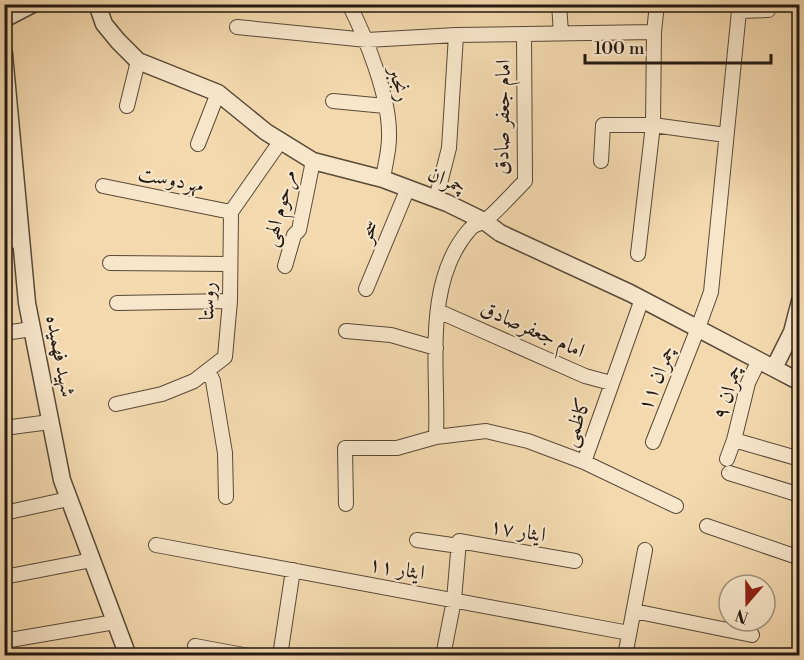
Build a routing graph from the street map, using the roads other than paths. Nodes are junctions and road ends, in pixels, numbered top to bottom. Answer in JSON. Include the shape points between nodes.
{"nodes":[{"id":1,"x":33,"y":4,"type":"edge"},
{"id":2,"x":97,"y":4,"type":"edge"},
{"id":3,"x":349,"y":4,"type":"edge"},
{"id":4,"x":559,"y":4,"type":"edge"},
{"id":5,"x":657,"y":4,"type":"edge"},
{"id":6,"x":769,"y":4,"type":"edge"},
{"id":7,"x":4,"y":19,"type":"edge"},
{"id":8,"x":237,"y":27,"type":"dead end"},
{"id":9,"x":654,"y":32,"type":"junction"},
{"id":10,"x":561,"y":33,"type":"junction"},
{"id":11,"x":524,"y":34,"type":"junction"},
{"id":12,"x":456,"y":35,"type":"junction"},
{"id":13,"x":367,"y":40,"type":"junction"},
{"id":14,"x":138,"y":61,"type":"junction"},
{"id":15,"x":5,"y":62,"type":"edge"},
{"id":16,"x":218,"y":93,"type":"junction"},
{"id":17,"x":6,"y":97,"type":"edge"},
{"id":18,"x":333,"y":101,"type":"dead end"},
{"id":19,"x":127,"y":106,"type":"dead end"},
{"id":20,"x":385,"y":106,"type":"junction"},
{"id":21,"x":653,"y":125,"type":"junction"},
{"id":22,"x":726,"y":135,"type":"junction"},
{"id":23,"x":280,"y":142,"type":"junction"},
{"id":24,"x":198,"y":144,"type":"dead end"},
{"id":25,"x":313,"y":161,"type":"junction"},
{"id":26,"x":601,"y":161,"type":"dead end"},
{"id":27,"x":383,"y":179,"type":"junction"},
{"id":28,"x":103,"y":186,"type":"dead end"},
{"id":29,"x":408,"y":188,"type":"junction"},
{"id":30,"x":436,"y":199,"type":"junction"},
{"id":31,"x":231,"y":212,"type":"junction"},
{"id":32,"x":484,"y":221,"type":"junction"},
{"id":33,"x":21,"y":239,"type":"junction"},
{"id":34,"x":4,"y":242,"type":"edge"},
{"id":35,"x":638,"y":254,"type":"dead end"},
{"id":36,"x":110,"y":263,"type":"dead end"},
{"id":37,"x":230,"y":264,"type":"junction"},
{"id":38,"x":285,"y":266,"type":"dead end"},
{"id":39,"x":366,"y":289,"type":"dead end"},
{"id":40,"x":642,"y":299,"type":"junction"},
{"id":41,"x":230,"y":301,"type":"junction"},
{"id":42,"x":800,"y":301,"type":"edge"},
{"id":43,"x":117,"y":303,"type":"dead end"},
{"id":44,"x":438,"y":311,"type":"junction"},
{"id":45,"x":698,"y":328,"type":"junction"},
{"id":46,"x":32,"y":329,"type":"junction"},
{"id":47,"x":346,"y":331,"type":"dead end"},
{"id":48,"x":4,"y":333,"type":"edge"},
{"id":49,"x":436,"y":348,"type":"junction"},
{"id":50,"x":759,"y":360,"type":"junction"},
{"id":51,"x":774,"y":368,"type":"junction"},
{"id":52,"x":208,"y":370,"type":"junction"},
{"id":53,"x":800,"y":382,"type":"edge"},
{"id":54,"x":611,"y":383,"type":"junction"},
{"id":55,"x":116,"y":404,"type":"dead end"},
{"id":56,"x":50,"y":422,"type":"junction"},
{"id":57,"x":4,"y":428,"type":"edge"},
{"id":58,"x":436,"y":437,"type":"junction"},
{"id":59,"x":734,"y":440,"type":"junction"},
{"id":60,"x":653,"y":442,"type":"dead end"},
{"id":61,"x":726,"y":459,"type":"dead end"},
{"id":62,"x":800,"y":459,"type":"edge"},
{"id":63,"x":584,"y":462,"type":"junction"},
{"id":64,"x":729,"y":473,"type":"dead end"},
{"id":65,"x":800,"y":495,"type":"edge"},
{"id":66,"x":226,"y":497,"type":"dead end"},
{"id":67,"x":68,"y":499,"type":"junction"},
{"id":68,"x":346,"y":504,"type":"dead end"},
{"id":69,"x":676,"y":506,"type":"dead end"},
{"id":70,"x":4,"y":513,"type":"edge"},
{"id":71,"x":707,"y":526,"type":"dead end"},
{"id":72,"x":417,"y":540,"type":"dead end"},
{"id":73,"x":156,"y":545,"type":"dead end"},
{"id":74,"x":459,"y":546,"type":"junction"},
{"id":75,"x":645,"y":550,"type":"dead end"},
{"id":76,"x":800,"y":558,"type":"edge"},
{"id":77,"x":92,"y":560,"type":"junction"},
{"id":78,"x":575,"y":561,"type":"dead end"},
{"id":79,"x":293,"y":570,"type":"junction"},
{"id":80,"x":4,"y":577,"type":"edge"},
{"id":81,"x":454,"y":600,"type":"junction"},
{"id":82,"x":634,"y":611,"type":"junction"},
{"id":83,"x":115,"y":622,"type":"junction"},
{"id":84,"x":629,"y":633,"type":"junction"},
{"id":85,"x":752,"y":635,"type":"dead end"},
{"id":86,"x":4,"y":641,"type":"edge"},
{"id":87,"x":195,"y":646,"type":"dead end"},
{"id":88,"x":128,"y":656,"type":"edge"},
{"id":89,"x":249,"y":656,"type":"edge"},
{"id":90,"x":280,"y":656,"type":"edge"},
{"id":91,"x":443,"y":656,"type":"edge"},
{"id":92,"x":625,"y":656,"type":"edge"}],
"edges":[{"from":1,"to":7,"type":"street"},
{"from":2,"to":14,"type":"street","name":"چمران","via":[[104,24]]},
{"from":3,"to":13,"type":"street","name":"رنجبر"},
{"from":4,"to":10,"type":"street"},
{"from":5,"to":9,"type":"street"},
{"from":6,"to":22,"type":"street","name":"چمران ۱۱","via":[[768,10],[739,11]]},
{"from":8,"to":13,"type":"street"},
{"from":9,"to":10,"type":"street"},
{"from":9,"to":21,"type":"street"},
{"from":10,"to":11,"type":"street"},
{"from":11,"to":12,"type":"street"},
{"from":11,"to":32,"type":"street","name":"امام جعفر صادق","via":[[525,181]]},
{"from":12,"to":13,"type":"street"},
{"from":12,"to":30,"type":"street","via":[[449,148]]},
{"from":13,"to":20,"type":"street","name":"رنجبر"},
{"from":14,"to":16,"type":"street","name":"چمران"},
{"from":14,"to":19,"type":"street"},
{"from":15,"to":17,"type":"street","name":"شهید فهمیده"},
{"from":16,"to":23,"type":"street","name":"چمران"},
{"from":16,"to":24,"type":"street"},
{"from":17,"to":33,"type":"street","name":"شهید فهمیده"},
{"from":18,"to":20,"type":"street"},
{"from":20,"to":27,"type":"street","name":"رنجبر","via":[[390,132]]},
{"from":21,"to":22,"type":"street"},
{"from":21,"to":26,"type":"street","via":[[603,125]]},
{"from":21,"to":35,"type":"street"},
{"from":22,"to":45,"type":"street","name":"چمران ۱۱","via":[[711,292]]},
{"from":23,"to":25,"type":"street","name":"چمران"},
{"from":23,"to":31,"type":"street"},
{"from":25,"to":27,"type":"street","name":"چمران"},
{"from":25,"to":38,"type":"street","name":"مرحوم الهی","via":[[299,230]]},
{"from":27,"to":29,"type":"street","name":"چمران"},
{"from":28,"to":31,"type":"street","name":"مهردوست"},
{"from":29,"to":30,"type":"street","name":"چمران"},
{"from":29,"to":39,"type":"street","name":"سحر"},
{"from":30,"to":32,"type":"street","name":"چمران"},
{"from":31,"to":37,"type":"street","name":"روستا"},
{"from":32,"to":40,"type":"street","name":"چمران","via":[[501,233]]},
{"from":32,"to":44,"type":"street","name":"امام جعفر صادق","via":[[472,226],[452,253]]},
{"from":33,"to":34,"type":"street"},
{"from":33,"to":46,"type":"street","name":"شهید فهمیده"},
{"from":36,"to":37,"type":"street"},
{"from":37,"to":41,"type":"street","name":"روستا"},
{"from":40,"to":45,"type":"street","name":"چمران"},
{"from":40,"to":54,"type":"street","name":"کاظمی"},
{"from":41,"to":43,"type":"street"},
{"from":41,"to":52,"type":"street","name":"روستا","via":[[225,357]]},
{"from":42,"to":51,"type":"street","via":[[792,332]]},
{"from":44,"to":49,"type":"street","name":"امام جعفر صادق"},
{"from":44,"to":54,"type":"street","name":"امام جعفرصادق","via":[[585,376]]},
{"from":45,"to":50,"type":"street","name":"چمران"},
{"from":45,"to":60,"type":"street","name":"چمران ۱۱"},
{"from":46,"to":48,"type":"street"},
{"from":46,"to":56,"type":"street","name":"شهید فهمیده"},
{"from":47,"to":49,"type":"street","via":[[391,334]]},
{"from":49,"to":58,"type":"street","name":"امام جعفر صادق"},
{"from":50,"to":51,"type":"street","name":"چمران"},
{"from":50,"to":59,"type":"street","name":"چمران ۹","via":[[748,383]]},
{"from":51,"to":53,"type":"street","name":"چمران"},
{"from":52,"to":55,"type":"street","name":"روستا","via":[[194,381],[162,394]]},
{"from":52,"to":66,"type":"street","via":[[225,453]]},
{"from":54,"to":63,"type":"street","name":"کاظمی"},
{"from":56,"to":57,"type":"street"},
{"from":56,"to":67,"type":"street","name":"شهید فهمیده"},
{"from":58,"to":63,"type":"street","via":[[486,431],[528,441]]},
{"from":58,"to":68,"type":"street","via":[[397,448],[345,448]]},
{"from":59,"to":61,"type":"street"},
{"from":59,"to":62,"type":"street","name":"چمران ۹"},
{"from":63,"to":69,"type":"street","name":"کاظمی"},
{"from":64,"to":65,"type":"street"},
{"from":67,"to":70,"type":"street"},
{"from":67,"to":77,"type":"street","name":"شهید فهمیده"},
{"from":71,"to":76,"type":"street"},
{"from":72,"to":74,"type":"street","name":"ایثار ۱۷"},
{"from":73,"to":79,"type":"street","name":"ایثار ۱۱"},
{"from":74,"to":78,"type":"street","name":"ایثار ۱۷","via":[[459,541]]},
{"from":74,"to":81,"type":"street","name":"ایثار ۱۷"},
{"from":75,"to":82,"type":"street"},
{"from":77,"to":80,"type":"street"},
{"from":77,"to":83,"type":"street","name":"شهید فهمیده"},
{"from":79,"to":81,"type":"street","name":"ایثار ۱۱"},
{"from":79,"to":90,"type":"street"},
{"from":81,"to":84,"type":"street","name":"ایثار ۱۱"},
{"from":81,"to":91,"type":"street","name":"ایثار ۱۷"},
{"from":82,"to":84,"type":"street"},
{"from":82,"to":85,"type":"street"},
{"from":83,"to":86,"type":"street"},
{"from":83,"to":88,"type":"street","name":"شهید فهمیده"},
{"from":84,"to":92,"type":"street"},
{"from":87,"to":89,"type":"street"}]}
